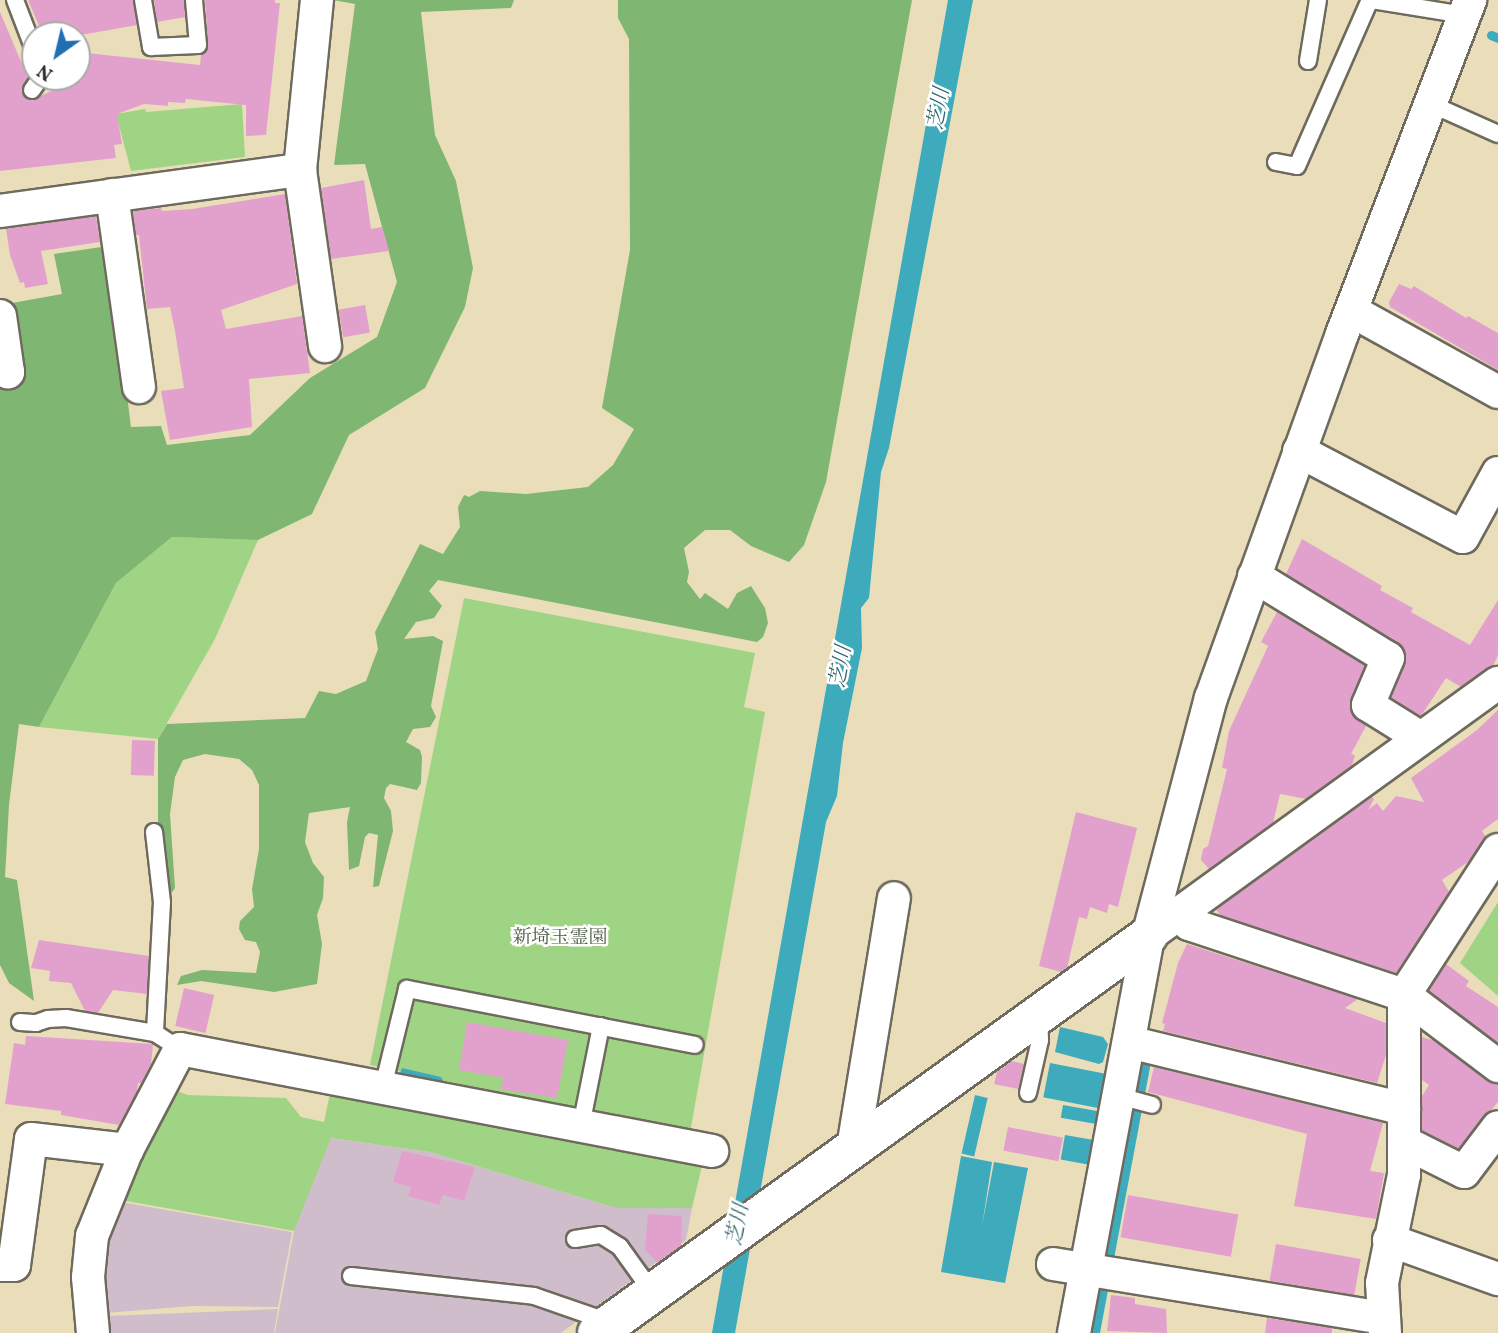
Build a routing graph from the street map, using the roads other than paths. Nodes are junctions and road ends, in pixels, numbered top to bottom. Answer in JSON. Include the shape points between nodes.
{"nodes":[{"id":1,"x":15,"y":0,"type":"edge"},
{"id":2,"x":143,"y":0,"type":"edge"},
{"id":3,"x":194,"y":0,"type":"edge"},
{"id":4,"x":317,"y":0,"type":"edge"},
{"id":5,"x":1318,"y":0,"type":"edge"},
{"id":6,"x":1371,"y":0,"type":"edge"},
{"id":7,"x":1468,"y":7,"type":"edge"},
{"id":8,"x":23,"y":21,"type":"edge"},
{"id":9,"x":1308,"y":61,"type":"dead end"},
{"id":10,"x":1431,"y":104,"type":"junction"},
{"id":11,"x":1498,"y":134,"type":"edge"},
{"id":12,"x":1276,"y":162,"type":"dead end"},
{"id":13,"x":300,"y":170,"type":"junction"},
{"id":14,"x":113,"y":195,"type":"junction"},
{"id":15,"x":0,"y":211,"type":"edge"},
{"id":16,"x":1352,"y":312,"type":"junction"},
{"id":17,"x":0,"y":316,"type":"edge"},
{"id":18,"x":325,"y":346,"type":"dead end"},
{"id":19,"x":0,"y":370,"type":"edge"},
{"id":20,"x":139,"y":387,"type":"dead end"},
{"id":21,"x":1498,"y":392,"type":"edge"},
{"id":22,"x":1299,"y":451,"type":"junction"},
{"id":23,"x":1498,"y":473,"type":"edge"},
{"id":24,"x":1254,"y":576,"type":"junction"},
{"id":25,"x":1498,"y":683,"type":"edge"},
{"id":26,"x":1421,"y":738,"type":"junction"},
{"id":27,"x":154,"y":832,"type":"dead end"},
{"id":28,"x":1498,"y":850,"type":"edge"},
{"id":29,"x":894,"y":898,"type":"dead end"},
{"id":30,"x":1179,"y":913,"type":"junction"},
{"id":31,"x":1149,"y":936,"type":"junction"},
{"id":32,"x":1404,"y":995,"type":"junction"},
{"id":33,"x":1039,"y":1014,"type":"junction"},
{"id":34,"x":20,"y":1022,"type":"dead end"},
{"id":35,"x":601,"y":1026,"type":"junction"},
{"id":36,"x":167,"y":1041,"type":"junction"},
{"id":37,"x":1129,"y":1042,"type":"junction"},
{"id":38,"x":695,"y":1045,"type":"dead end"},
{"id":39,"x":1498,"y":1066,"type":"edge"},
{"id":40,"x":383,"y":1087,"type":"junction"},
{"id":41,"x":1028,"y":1093,"type":"dead end"},
{"id":42,"x":1119,"y":1096,"type":"junction"},
{"id":43,"x":1152,"y":1105,"type":"dead end"},
{"id":44,"x":1404,"y":1109,"type":"junction"},
{"id":45,"x":581,"y":1126,"type":"junction"},
{"id":46,"x":1498,"y":1127,"type":"edge"},
{"id":47,"x":1404,"y":1142,"type":"junction"},
{"id":48,"x":853,"y":1148,"type":"junction"},
{"id":49,"x":127,"y":1150,"type":"junction"},
{"id":50,"x":712,"y":1150,"type":"dead end"},
{"id":51,"x":575,"y":1239,"type":"dead end"},
{"id":52,"x":1389,"y":1240,"type":"junction"},
{"id":53,"x":1053,"y":1264,"type":"dead end"},
{"id":54,"x":0,"y":1265,"type":"edge"},
{"id":55,"x":1087,"y":1272,"type":"junction"},
{"id":56,"x":351,"y":1276,"type":"dead end"},
{"id":57,"x":1498,"y":1279,"type":"edge"},
{"id":58,"x":653,"y":1293,"type":"junction"},
{"id":59,"x":1384,"y":1326,"type":"edge"},
{"id":60,"x":604,"y":1328,"type":"edge"},
{"id":61,"x":93,"y":1333,"type":"edge"},
{"id":62,"x":1074,"y":1333,"type":"edge"}],
"edges":[{"from":1,"to":8,"type":"lane"},
{"from":2,"to":3,"type":"lane","via":[[151,47],[198,45]]},
{"from":4,"to":13,"type":"street"},
{"from":5,"to":9,"type":"lane"},
{"from":6,"to":7,"type":"lane"},
{"from":6,"to":12,"type":"lane","via":[[1297,166]]},
{"from":7,"to":10,"type":"street"},
{"from":10,"to":11,"type":"lane"},
{"from":10,"to":16,"type":"street"},
{"from":13,"to":14,"type":"street"},
{"from":13,"to":18,"type":"street"},
{"from":14,"to":15,"type":"street"},
{"from":14,"to":20,"type":"street"},
{"from":16,"to":21,"type":"street"},
{"from":16,"to":22,"type":"street"},
{"from":17,"to":19,"type":"street","via":[[8,372]]},
{"from":22,"to":23,"type":"street","via":[[1463,537]]},
{"from":22,"to":24,"type":"street"},
{"from":24,"to":26,"type":"street","via":[[1388,658],[1368,705]]},
{"from":24,"to":31,"type":"street","via":[[1211,698]]},
{"from":25,"to":26,"type":"street"},
{"from":26,"to":30,"type":"street"},
{"from":27,"to":36,"type":"lane","via":[[162,902]]},
{"from":28,"to":32,"type":"street"},
{"from":29,"to":48,"type":"street"},
{"from":30,"to":31,"type":"street"},
{"from":30,"to":32,"type":"street","via":[[1189,924]]},
{"from":31,"to":33,"type":"street"},
{"from":31,"to":37,"type":"street"},
{"from":32,"to":39,"type":"street"},
{"from":32,"to":44,"type":"street"},
{"from":33,"to":41,"type":"lane","via":[[1040,1040]]},
{"from":33,"to":48,"type":"street"},
{"from":34,"to":36,"type":"lane","via":[[66,1018]]},
{"from":35,"to":38,"type":"lane"},
{"from":35,"to":40,"type":"lane","via":[[407,989]]},
{"from":35,"to":45,"type":"lane"},
{"from":36,"to":40,"type":"street"},
{"from":36,"to":49,"type":"street"},
{"from":37,"to":42,"type":"street"},
{"from":37,"to":44,"type":"street"},
{"from":40,"to":45,"type":"street"},
{"from":42,"to":43,"type":"lane"},
{"from":42,"to":55,"type":"street"},
{"from":44,"to":47,"type":"street"},
{"from":45,"to":50,"type":"street"},
{"from":46,"to":47,"type":"street","via":[[1464,1172]]},
{"from":47,"to":52,"type":"street","via":[[1404,1175]]},
{"from":48,"to":58,"type":"street"},
{"from":49,"to":54,"type":"street","via":[[31,1139],[14,1265]]},
{"from":49,"to":61,"type":"street","via":[[92,1236],[88,1277]]},
{"from":51,"to":58,"type":"lane","via":[[601,1235],[620,1247]]},
{"from":52,"to":57,"type":"street"},
{"from":52,"to":59,"type":"street","via":[[1382,1283]]},
{"from":53,"to":55,"type":"street"},
{"from":55,"to":59,"type":"street"},
{"from":55,"to":62,"type":"street"},
{"from":56,"to":60,"type":"lane","via":[[534,1296]]},
{"from":58,"to":60,"type":"street"}]}
